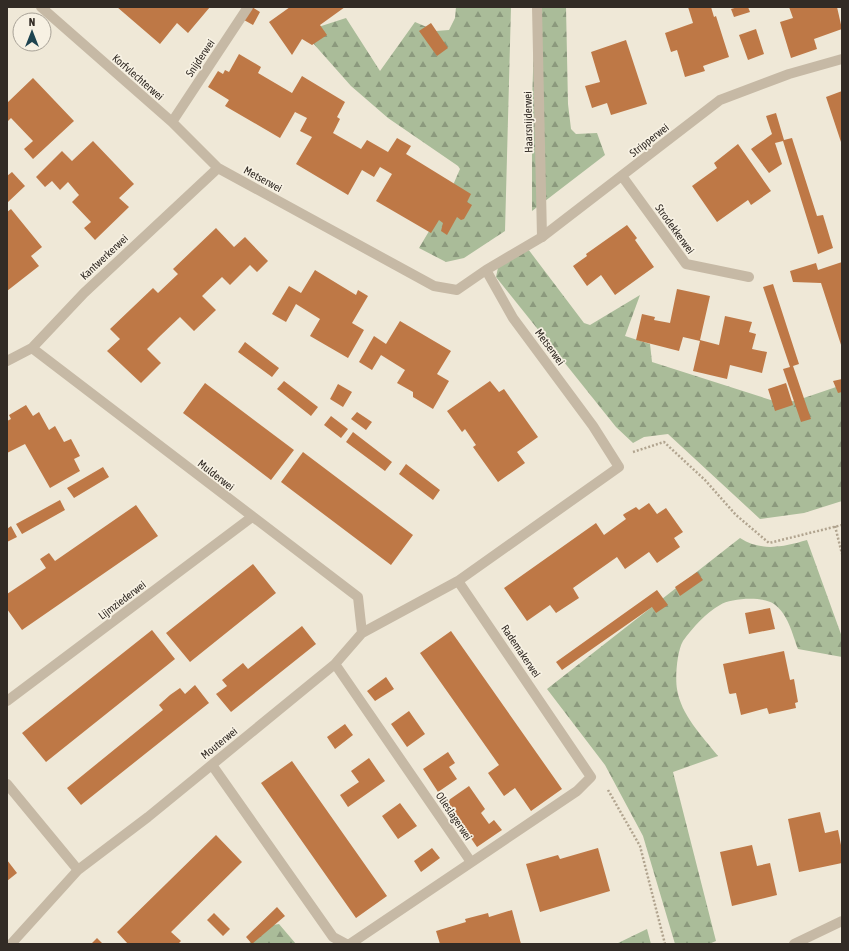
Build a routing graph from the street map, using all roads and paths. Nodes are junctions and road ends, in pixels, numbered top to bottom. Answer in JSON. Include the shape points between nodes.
{"nodes":[{"id":1,"x":41,"y":7,"type":"edge"},
{"id":2,"x":248,"y":7,"type":"edge"},
{"id":3,"x":537,"y":7,"type":"edge"},
{"id":4,"x":842,"y":59,"type":"edge"},
{"id":5,"x":172,"y":122,"type":"junction"},
{"id":6,"x":218,"y":168,"type":"junction"},
{"id":7,"x":622,"y":176,"type":"junction"},
{"id":8,"x":542,"y":237,"type":"junction"},
{"id":9,"x":486,"y":270,"type":"junction"},
{"id":10,"x":749,"y":277,"type":"dead end"},
{"id":11,"x":32,"y":348,"type":"junction"},
{"id":12,"x":7,"y":361,"type":"edge"},
{"id":13,"x":619,"y":467,"type":"junction"},
{"id":14,"x":252,"y":517,"type":"junction"},
{"id":15,"x":842,"y":524,"type":"edge"},
{"id":16,"x":835,"y":526,"type":"junction"},
{"id":17,"x":842,"y":554,"type":"edge"},
{"id":18,"x":458,"y":581,"type":"junction"},
{"id":19,"x":362,"y":633,"type":"junction"},
{"id":20,"x":335,"y":664,"type":"junction"},
{"id":21,"x":7,"y":701,"type":"edge"},
{"id":22,"x":212,"y":765,"type":"junction"},
{"id":23,"x":591,"y":776,"type":"junction"},
{"id":24,"x":7,"y":784,"type":"edge"},
{"id":25,"x":471,"y":862,"type":"junction"},
{"id":26,"x":78,"y":870,"type":"junction"},
{"id":27,"x":842,"y":921,"type":"edge"},
{"id":28,"x":811,"y":940,"type":"edge"},
{"id":29,"x":11,"y":944,"type":"edge"},
{"id":30,"x":346,"y":944,"type":"edge"},
{"id":31,"x":350,"y":944,"type":"edge"},
{"id":32,"x":665,"y":944,"type":"edge"},
{"id":33,"x":794,"y":944,"type":"edge"}],
"edges":[{"from":1,"to":5,"type":"street","name":"Korfvlechterwei"},
{"from":2,"to":5,"type":"street","name":"Snijderwei"},
{"from":3,"to":8,"type":"street","name":"Haarsnijderwei"},
{"from":4,"to":7,"type":"street","name":"Stripperwei","via":[[789,74],[720,100]]},
{"from":5,"to":6,"type":"street","name":"Korfvlechterwei"},
{"from":6,"to":9,"type":"street","name":"Metserwei","via":[[434,286],[457,290]]},
{"from":6,"to":11,"type":"street","name":"Kantwerkerwei","via":[[84,293]]},
{"from":7,"to":8,"type":"street","name":"Stripperwei"},
{"from":7,"to":10,"type":"street","name":"Strodekkerwei","via":[[686,264]]},
{"from":8,"to":9,"type":"street","name":"Stripperwei"},
{"from":9,"to":13,"type":"street","name":"Metserwei","via":[[513,318],[593,426]]},
{"from":11,"to":12,"type":"street","name":"Kantwerkerwei"},
{"from":11,"to":14,"type":"street","name":"Mulderwei"},
{"from":13,"to":16,"type":"path","via":[[629,453],[664,442],[705,480],[736,515],[769,543]]},
{"from":13,"to":18,"type":"street"},
{"from":14,"to":19,"type":"street","name":"Mulderwei","via":[[358,597]]},
{"from":14,"to":21,"type":"street","name":"Lijmziederwei"},
{"from":15,"to":16,"type":"path"},
{"from":16,"to":17,"type":"path"},
{"from":18,"to":19,"type":"street","name":"Mouterwei"},
{"from":18,"to":23,"type":"street","name":"Rademakerwei"},
{"from":19,"to":20,"type":"street","name":"Mouterwei"},
{"from":20,"to":22,"type":"street","name":"Mouterwei"},
{"from":20,"to":25,"type":"street","name":"Olieslagerwei"},
{"from":22,"to":26,"type":"street","name":"Mouterwei"},
{"from":22,"to":30,"type":"street","via":[[333,937]]},
{"from":23,"to":25,"type":"street","via":[[577,791]]},
{"from":23,"to":32,"type":"path","via":[[605,785],[640,846]]},
{"from":24,"to":26,"type":"street"},
{"from":25,"to":31,"type":"street"},
{"from":26,"to":29,"type":"street","name":"Mouterwei"},
{"from":27,"to":28,"type":"street"},
{"from":28,"to":33,"type":"street"}]}
